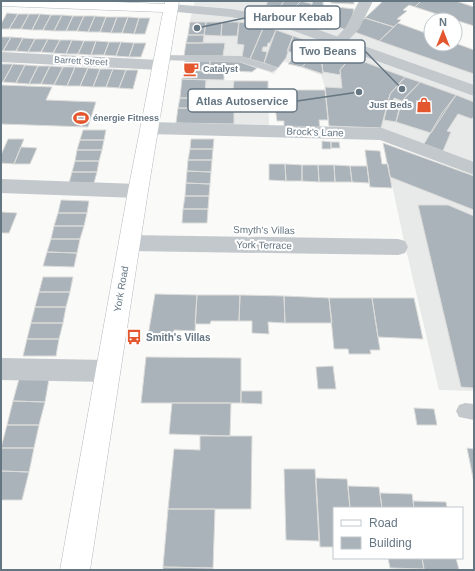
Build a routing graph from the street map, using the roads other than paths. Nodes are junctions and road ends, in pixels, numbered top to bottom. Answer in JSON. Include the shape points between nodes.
{"nodes":[{"id":1,"x":1,"y":2,"type":"edge"},
{"id":2,"x":172,"y":4,"type":"edge"},
{"id":3,"x":365,"y":4,"type":"edge"},
{"id":4,"x":340,"y":41,"type":"junction"},
{"id":5,"x":1,"y":57,"type":"edge"},
{"id":6,"x":161,"y":61,"type":"junction"},
{"id":7,"x":272,"y":69,"type":"dead end"},
{"id":8,"x":474,"y":91,"type":"edge"},
{"id":9,"x":149,"y":128,"type":"junction"},
{"id":10,"x":474,"y":169,"type":"edge"},
{"id":11,"x":1,"y":186,"type":"edge"},
{"id":12,"x":138,"y":191,"type":"junction"},
{"id":13,"x":130,"y":236,"type":"junction"},
{"id":14,"x":397,"y":240,"type":"dead end"},
{"id":15,"x":1,"y":369,"type":"edge"},
{"id":16,"x":107,"y":371,"type":"junction"},
{"id":17,"x":75,"y":570,"type":"edge"}],
"edges":[{"from":1,"to":2,"type":"main road"},
{"from":2,"to":4,"type":"street","via":[[261,17]]},
{"from":2,"to":6,"type":"main road","name":"York Road"},
{"from":3,"to":4,"type":"street","via":[[352,29]]},
{"from":4,"to":8,"type":"street"},
{"from":5,"to":6,"type":"street","name":"Barrett Street"},
{"from":6,"to":7,"type":"lane","via":[[241,59]]},
{"from":6,"to":9,"type":"main road","name":"York Road"},
{"from":9,"to":10,"type":"street","name":"Brock's Lane","via":[[382,134]]},
{"from":9,"to":12,"type":"main road","name":"York Road"},
{"from":11,"to":12,"type":"street"},
{"from":12,"to":13,"type":"main road","name":"York Road"},
{"from":13,"to":14,"type":"street","name":"York Terrace"},
{"from":13,"to":16,"type":"main road","name":"York Road"},
{"from":15,"to":16,"type":"street"},
{"from":16,"to":17,"type":"main road","name":"York Road"}]}
